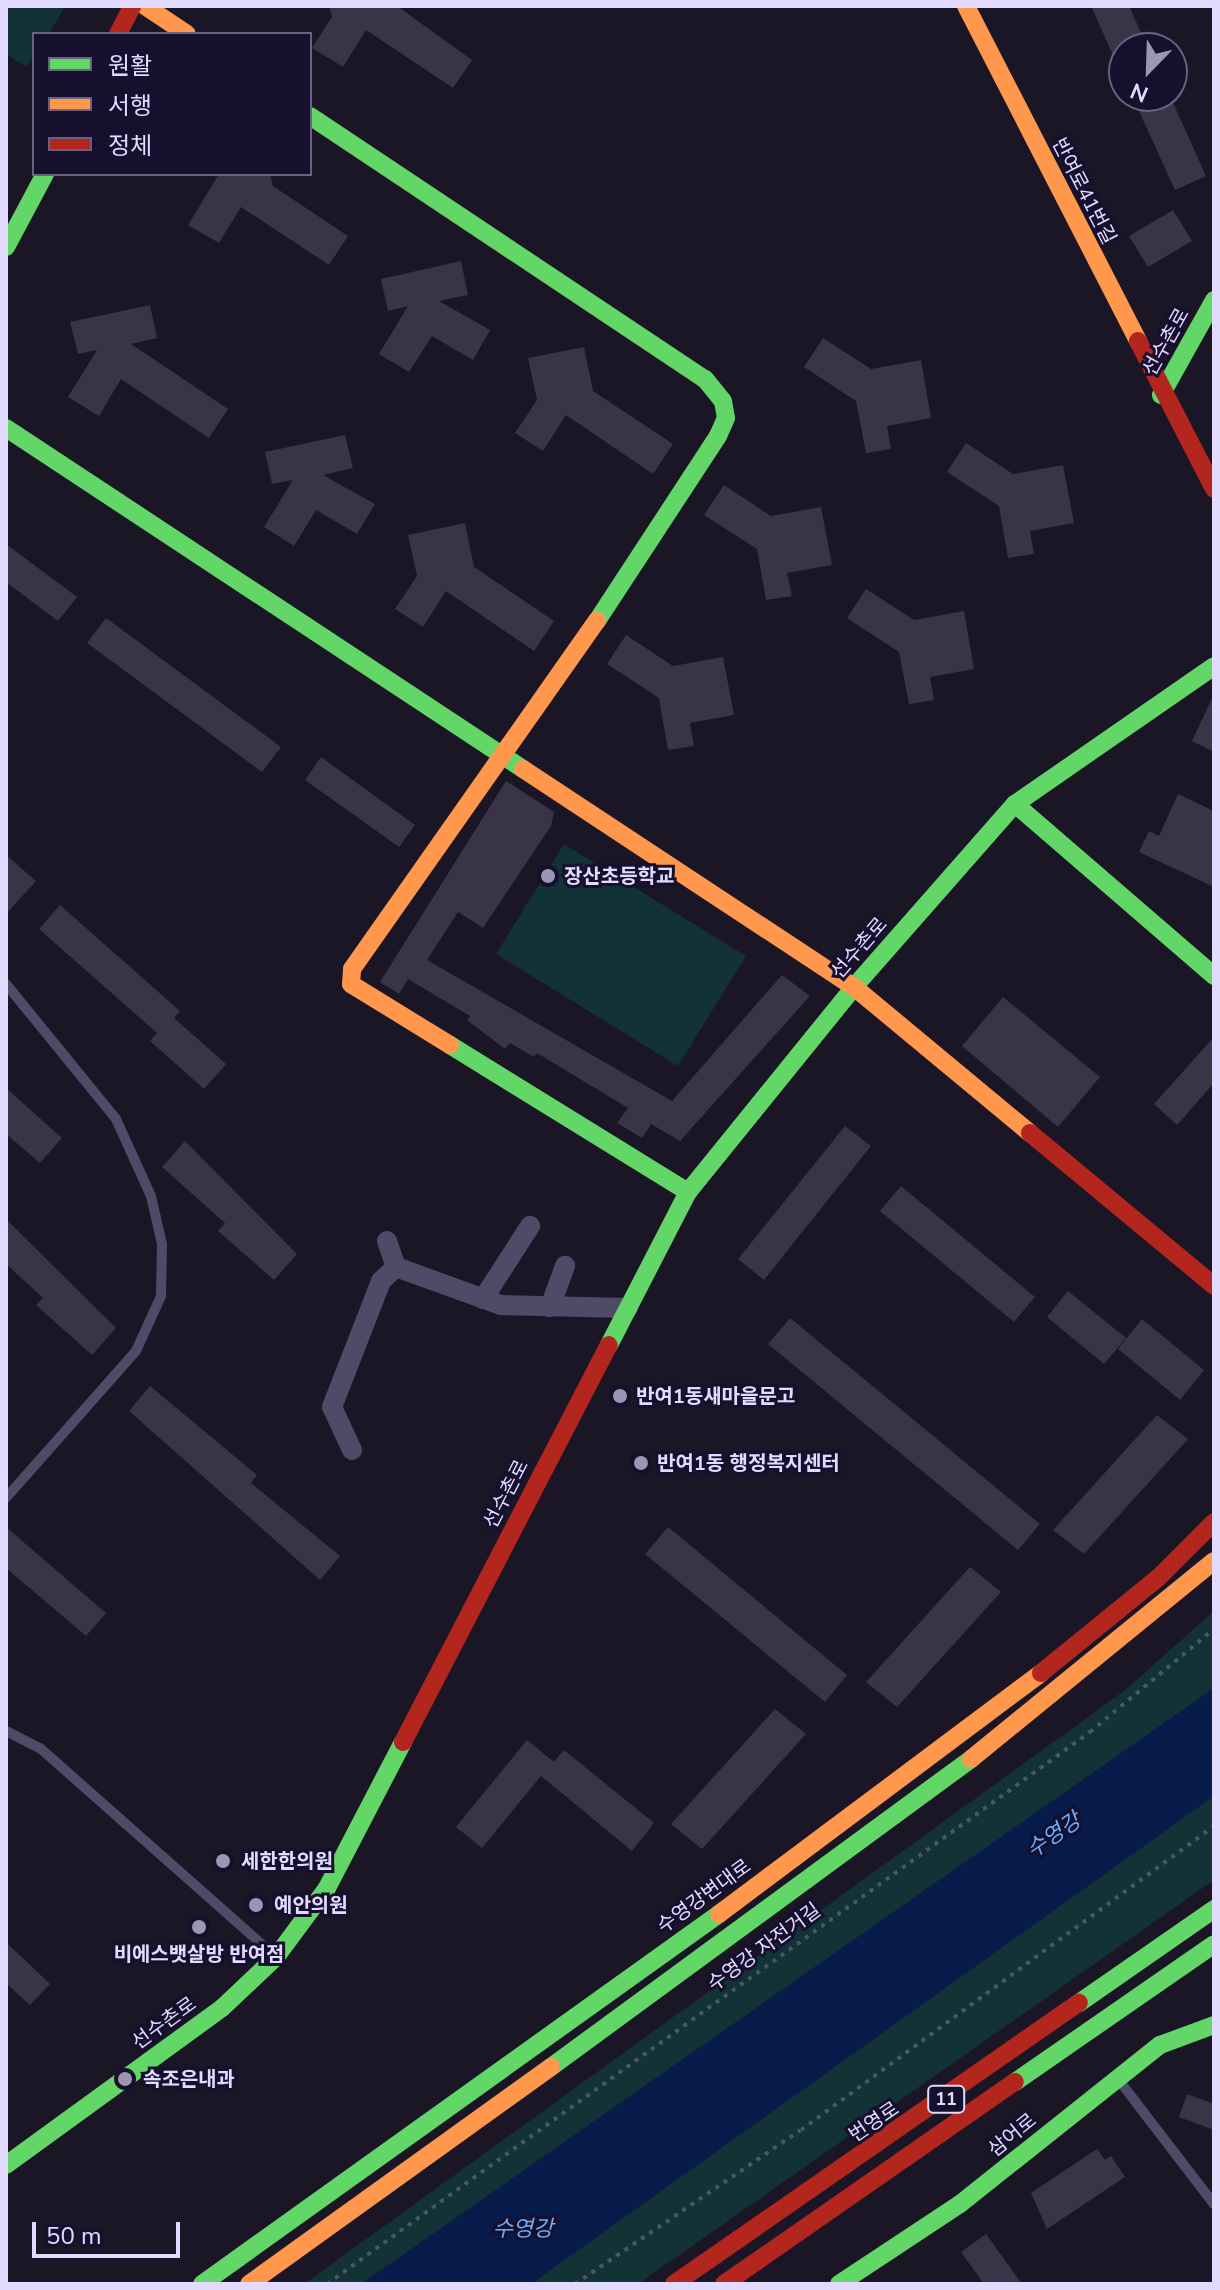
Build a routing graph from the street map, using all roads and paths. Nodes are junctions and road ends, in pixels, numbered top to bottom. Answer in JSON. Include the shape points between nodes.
{"nodes":[{"id":1,"x":132,"y":6,"type":"edge"},
{"id":2,"x":145,"y":6,"type":"edge"},
{"id":3,"x":966,"y":6,"type":"edge"},
{"id":4,"x":119,"y":32,"type":"edge"},
{"id":5,"x":184,"y":32,"type":"edge"},
{"id":6,"x":312,"y":117,"type":"edge"},
{"id":7,"x":44,"y":176,"type":"edge"},
{"id":8,"x":6,"y":247,"type":"edge"},
{"id":9,"x":1214,"y":300,"type":"edge"},
{"id":10,"x":1161,"y":395,"type":"junction"},
{"id":11,"x":6,"y":428,"type":"edge"},
{"id":12,"x":1214,"y":489,"type":"edge"},
{"id":13,"x":1214,"y":666,"type":"edge"},
{"id":14,"x":505,"y":752,"type":"junction"},
{"id":15,"x":1015,"y":804,"type":"junction"},
{"id":16,"x":1214,"y":976,"type":"edge"},
{"id":17,"x":6,"y":984,"type":"edge"},
{"id":18,"x":854,"y":987,"type":"junction"},
{"id":19,"x":688,"y":1192,"type":"junction"},
{"id":20,"x":530,"y":1226,"type":"dead end"},
{"id":21,"x":387,"y":1241,"type":"dead end"},
{"id":22,"x":565,"y":1266,"type":"dead end"},
{"id":23,"x":396,"y":1267,"type":"junction"},
{"id":24,"x":1214,"y":1286,"type":"edge"},
{"id":25,"x":483,"y":1299,"type":"junction"},
{"id":26,"x":550,"y":1307,"type":"junction"},
{"id":27,"x":628,"y":1308,"type":"junction"},
{"id":28,"x":352,"y":1450,"type":"dead end"},
{"id":29,"x":6,"y":1498,"type":"edge"},
{"id":30,"x":1214,"y":1522,"type":"edge"},
{"id":31,"x":1214,"y":1561,"type":"edge"},
{"id":32,"x":1214,"y":1629,"type":"edge"},
{"id":33,"x":6,"y":1731,"type":"edge"},
{"id":34,"x":1214,"y":1826,"type":"edge"},
{"id":35,"x":1214,"y":1909,"type":"edge"},
{"id":36,"x":1214,"y":1944,"type":"edge"},
{"id":37,"x":276,"y":1957,"type":"junction"},
{"id":38,"x":1214,"y":2025,"type":"edge"},
{"id":39,"x":1118,"y":2078,"type":"junction"},
{"id":40,"x":6,"y":2165,"type":"edge"},
{"id":41,"x":1214,"y":2204,"type":"edge"},
{"id":42,"x":202,"y":2284,"type":"edge"},
{"id":43,"x":249,"y":2284,"type":"edge"},
{"id":44,"x":327,"y":2284,"type":"edge"},
{"id":45,"x":575,"y":2284,"type":"edge"},
{"id":46,"x":674,"y":2284,"type":"edge"},
{"id":47,"x":724,"y":2284,"type":"edge"},
{"id":48,"x":839,"y":2284,"type":"edge"}],
"edges":[{"from":1,"to":4,"type":"main road"},
{"from":2,"to":5,"type":"main road"},
{"from":3,"to":10,"type":"main road","name":"반여로41번길"},
{"from":6,"to":14,"type":"main road","via":[[705,379],[723,401],[726,418],[718,436]]},
{"from":7,"to":8,"type":"main road"},
{"from":9,"to":10,"type":"main road","name":"선수촌로"},
{"from":10,"to":12,"type":"main road","name":"선수촌로"},
{"from":11,"to":14,"type":"main road"},
{"from":13,"to":15,"type":"main road","name":"선수촌로"},
{"from":14,"to":18,"type":"main road"},
{"from":14,"to":19,"type":"main road","via":[[352,969],[352,989]]},
{"from":15,"to":16,"type":"main road"},
{"from":15,"to":18,"type":"main road","name":"선수촌로"},
{"from":17,"to":29,"type":"lane","via":[[116,1119],[151,1196],[162,1244],[161,1296],[136,1351]]},
{"from":18,"to":19,"type":"main road","name":"선수촌로"},
{"from":18,"to":24,"type":"main road"},
{"from":19,"to":27,"type":"main road","name":"선수촌로"},
{"from":20,"to":25,"type":"street"},
{"from":21,"to":23,"type":"street"},
{"from":22,"to":26,"type":"street"},
{"from":23,"to":25,"type":"street"},
{"from":23,"to":28,"type":"street","via":[[381,1281],[332,1407]]},
{"from":25,"to":26,"type":"street"},
{"from":26,"to":27,"type":"street"},
{"from":27,"to":37,"type":"main road","name":"선수촌로","via":[[327,1888]]},
{"from":30,"to":42,"type":"main road","name":"수영강변대로","via":[[1158,1578],[1055,1663],[690,1935]]},
{"from":31,"to":43,"type":"main road","via":[[1068,1685],[831,1866]]},
{"from":32,"to":44,"type":"path","name":"수영강 자전거길","via":[[1090,1732]]},
{"from":33,"to":37,"type":"lane","via":[[40,1748]]},
{"from":34,"to":45,"type":"path","via":[[801,2130]]},
{"from":35,"to":46,"type":"main road","name":"번영로","number":"11"},
{"from":36,"to":47,"type":"main road","number":"11","via":[[1072,2049]]},
{"from":37,"to":40,"type":"main road","name":"선수촌로","via":[[222,2008]]},
{"from":38,"to":39,"type":"main road","name":"삼어로","via":[[1160,2045]]},
{"from":39,"to":41,"type":"lane"},
{"from":39,"to":48,"type":"main road","name":"삼어로","via":[[960,2204]]}]}
